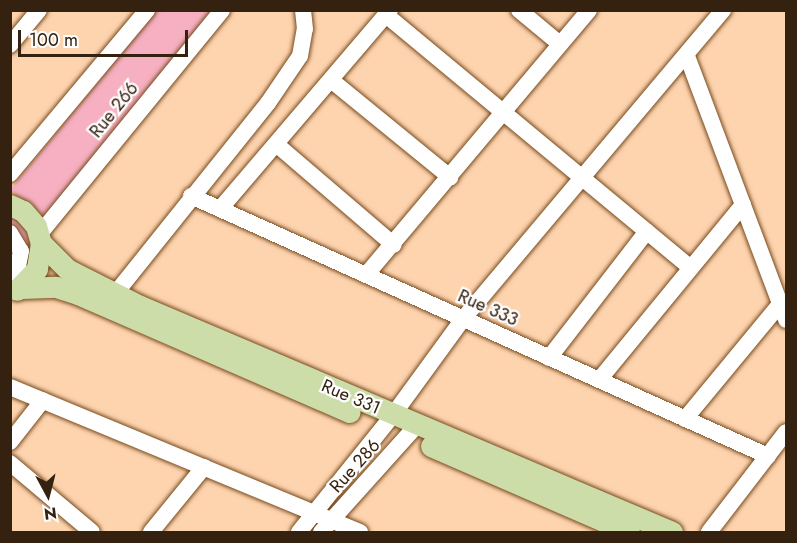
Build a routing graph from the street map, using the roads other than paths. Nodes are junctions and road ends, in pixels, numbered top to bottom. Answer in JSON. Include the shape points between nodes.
{"nodes":[{"id":1,"x":39,"y":10,"type":"edge"},
{"id":2,"x":147,"y":10,"type":"edge"},
{"id":3,"x":222,"y":10,"type":"edge"},
{"id":4,"x":303,"y":10,"type":"edge"},
{"id":5,"x":519,"y":10,"type":"edge"},
{"id":6,"x":589,"y":10,"type":"edge"},
{"id":7,"x":723,"y":10,"type":"edge"},
{"id":8,"x":388,"y":13,"type":"edge"},
{"id":9,"x":560,"y":44,"type":"junction"},
{"id":10,"x":10,"y":45,"type":"edge"},
{"id":11,"x":687,"y":56,"type":"junction"},
{"id":12,"x":331,"y":80,"type":"junction"},
{"id":13,"x":504,"y":113,"type":"junction"},
{"id":14,"x":276,"y":144,"type":"junction"},
{"id":15,"x":10,"y":174,"type":"edge"},
{"id":16,"x":450,"y":177,"type":"junction"},
{"id":17,"x":581,"y":177,"type":"junction"},
{"id":18,"x":191,"y":196,"type":"junction"},
{"id":19,"x":10,"y":205,"type":"edge"},
{"id":20,"x":743,"y":206,"type":"junction"},
{"id":21,"x":220,"y":210,"type":"junction"},
{"id":22,"x":646,"y":231,"type":"junction"},
{"id":23,"x":10,"y":233,"type":"edge"},
{"id":24,"x":40,"y":240,"type":"junction"},
{"id":25,"x":394,"y":245,"type":"junction"},
{"id":26,"x":692,"y":268,"type":"junction"},
{"id":27,"x":366,"y":275,"type":"junction"},
{"id":28,"x":14,"y":285,"type":"edge"},
{"id":29,"x":116,"y":294,"type":"junction"},
{"id":30,"x":783,"y":312,"type":"edge"},
{"id":31,"x":463,"y":319,"type":"junction"},
{"id":32,"x":549,"y":358,"type":"junction"},
{"id":33,"x":600,"y":380,"type":"junction"},
{"id":34,"x":10,"y":387,"type":"edge"},
{"id":35,"x":43,"y":400,"type":"junction"},
{"id":36,"x":685,"y":419,"type":"junction"},
{"id":37,"x":388,"y":421,"type":"junction"},
{"id":38,"x":412,"y":430,"type":"junction"},
{"id":39,"x":786,"y":432,"type":"edge"},
{"id":40,"x":10,"y":442,"type":"edge"},
{"id":41,"x":768,"y":456,"type":"junction"},
{"id":42,"x":10,"y":463,"type":"edge"},
{"id":43,"x":204,"y":467,"type":"junction"},
{"id":44,"x":315,"y":513,"type":"junction"},
{"id":45,"x":333,"y":520,"type":"junction"},
{"id":46,"x":92,"y":532,"type":"edge"},
{"id":47,"x":151,"y":532,"type":"edge"},
{"id":48,"x":299,"y":532,"type":"edge"},
{"id":49,"x":321,"y":532,"type":"edge"},
{"id":50,"x":360,"y":532,"type":"edge"},
{"id":51,"x":629,"y":532,"type":"edge"},
{"id":52,"x":672,"y":532,"type":"edge"},
{"id":53,"x":709,"y":532,"type":"edge"}],
"edges":[{"from":1,"to":10,"type":"street"},
{"from":2,"to":15,"type":"street"},
{"from":3,"to":24,"type":"street","name":"Rue 266"},
{"from":4,"to":18,"type":"street","via":[[305,29],[300,56],[268,103]]},
{"from":5,"to":9,"type":"street"},
{"from":6,"to":9,"type":"street"},
{"from":7,"to":11,"type":"street"},
{"from":8,"to":12,"type":"street"},
{"from":8,"to":13,"type":"street"},
{"from":9,"to":13,"type":"street"},
{"from":11,"to":17,"type":"street"},
{"from":11,"to":20,"type":"street"},
{"from":12,"to":14,"type":"street"},
{"from":12,"to":16,"type":"street"},
{"from":13,"to":16,"type":"street"},
{"from":13,"to":17,"type":"street"},
{"from":14,"to":21,"type":"street"},
{"from":14,"to":25,"type":"street"},
{"from":16,"to":25,"type":"street"},
{"from":17,"to":22,"type":"street"},
{"from":17,"to":31,"type":"street"},
{"from":18,"to":21,"type":"street","name":"Rue 333"},
{"from":18,"to":29,"type":"street"},
{"from":19,"to":24,"type":"main road","name":"Rue 331","via":[[36,226]]},
{"from":20,"to":26,"type":"street"},
{"from":20,"to":30,"type":"street"},
{"from":21,"to":27,"type":"street","name":"Rue 333"},
{"from":22,"to":26,"type":"street"},
{"from":22,"to":32,"type":"street"},
{"from":23,"to":28,"type":"street","via":[[21,251]]},
{"from":24,"to":28,"type":"main road","via":[[38,269]]},
{"from":24,"to":29,"type":"main road","name":"Rue 331","via":[[54,260]]},
{"from":25,"to":27,"type":"street"},
{"from":26,"to":33,"type":"street"},
{"from":27,"to":31,"type":"street","name":"Rue 333"},
{"from":28,"to":37,"type":"main road","name":"Rue 331","via":[[56,287],[78,294]]},
{"from":29,"to":37,"type":"main road","name":"Rue 331"},
{"from":30,"to":36,"type":"street"},
{"from":31,"to":32,"type":"street","name":"Rue 333"},
{"from":31,"to":37,"type":"street"},
{"from":32,"to":33,"type":"street","name":"Rue 333"},
{"from":33,"to":36,"type":"street","name":"Rue 333"},
{"from":34,"to":35,"type":"street"},
{"from":35,"to":40,"type":"street"},
{"from":35,"to":43,"type":"street"},
{"from":36,"to":41,"type":"street","name":"Rue 333"},
{"from":37,"to":38,"type":"main road","name":"Rue 331"},
{"from":37,"to":44,"type":"street"},
{"from":38,"to":45,"type":"street","name":"Rue 286"},
{"from":38,"to":51,"type":"main road","name":"Rue 331"},
{"from":38,"to":52,"type":"main road","name":"Rue 331"},
{"from":39,"to":41,"type":"street"},
{"from":41,"to":53,"type":"street"},
{"from":42,"to":46,"type":"street"},
{"from":43,"to":44,"type":"street"},
{"from":43,"to":47,"type":"street"},
{"from":44,"to":45,"type":"street"},
{"from":44,"to":48,"type":"street"},
{"from":45,"to":49,"type":"street","name":"Rue 286"},
{"from":45,"to":50,"type":"street"}]}
